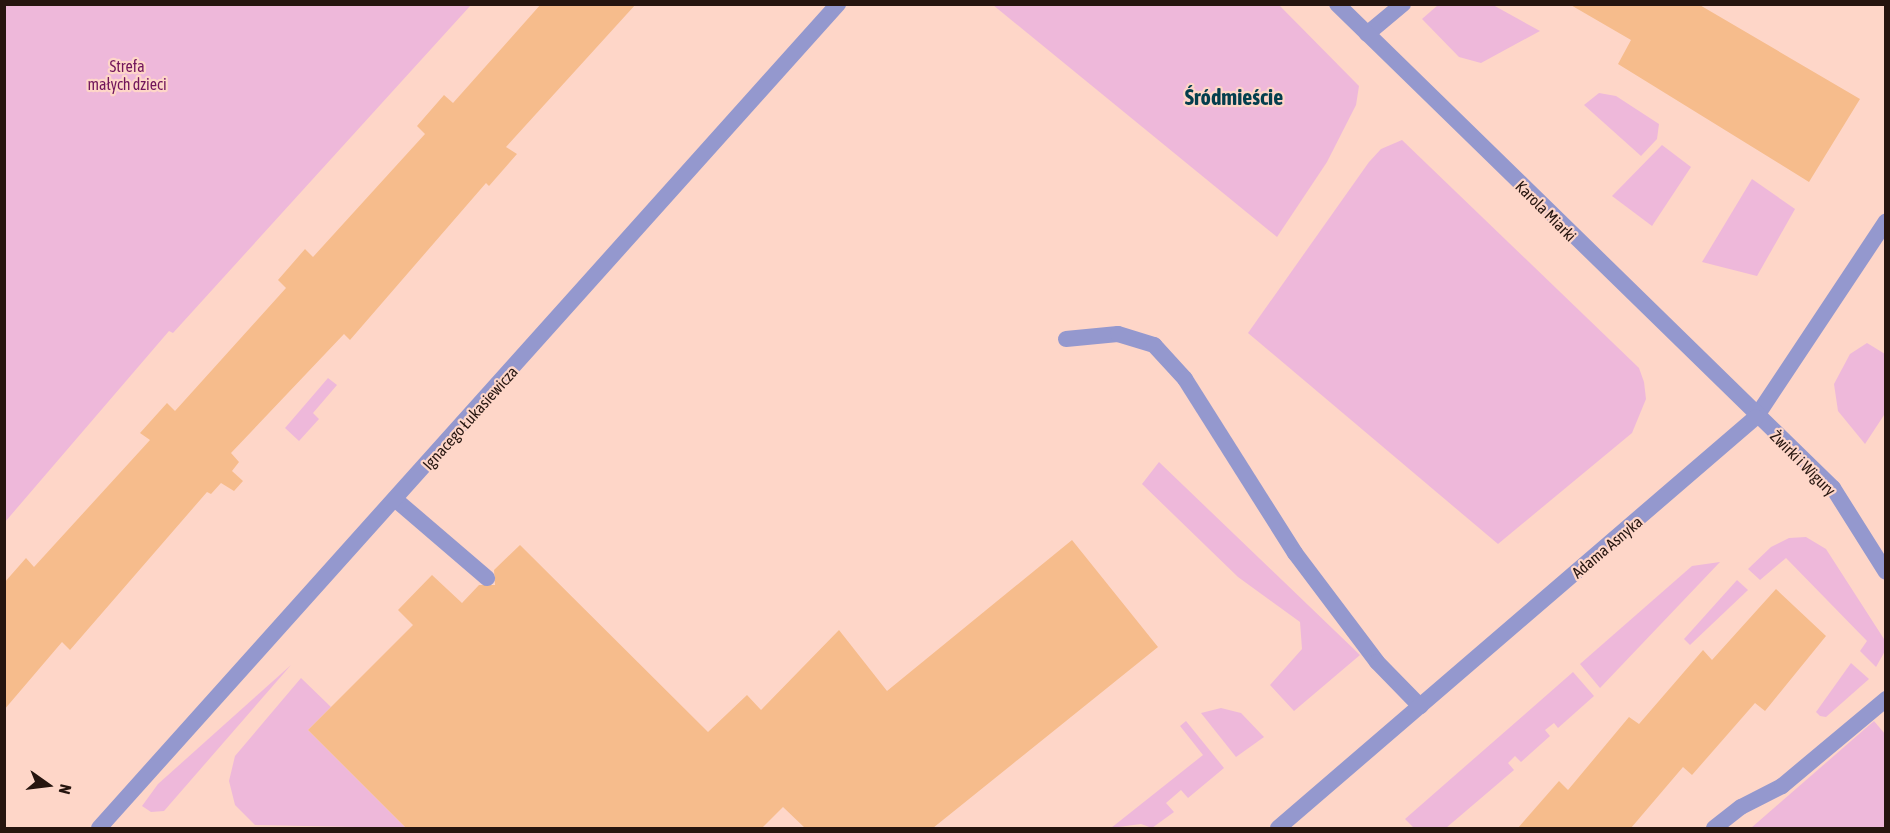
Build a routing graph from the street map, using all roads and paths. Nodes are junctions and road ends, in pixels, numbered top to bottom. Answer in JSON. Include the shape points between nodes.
{"nodes":[{"id":1,"x":838,"y":4,"type":"edge"},
{"id":2,"x":1337,"y":4,"type":"edge"},
{"id":3,"x":1403,"y":4,"type":"edge"},
{"id":4,"x":1367,"y":34,"type":"junction"},
{"id":5,"x":1886,"y":221,"type":"edge"},
{"id":6,"x":1066,"y":339,"type":"dead end"},
{"id":7,"x":1756,"y":417,"type":"junction"},
{"id":8,"x":396,"y":500,"type":"junction"},
{"id":9,"x":1886,"y":572,"type":"edge"},
{"id":10,"x":487,"y":578,"type":"dead end"},
{"id":11,"x":1886,"y":699,"type":"edge"},
{"id":12,"x":1420,"y":706,"type":"junction"},
{"id":13,"x":99,"y":828,"type":"edge"},
{"id":14,"x":1278,"y":828,"type":"edge"},
{"id":15,"x":1714,"y":828,"type":"edge"}],
"edges":[{"from":1,"to":8,"type":"street","name":"Ignacego Łukasiewicza"},
{"from":2,"to":4,"type":"street","name":"Karola Miarki"},
{"from":3,"to":4,"type":"street"},
{"from":4,"to":7,"type":"street","name":"Karola Miarki"},
{"from":5,"to":7,"type":"street","name":"Adama Asnyka"},
{"from":6,"to":12,"type":"street","via":[[1118,334],[1154,345],[1185,379],[1295,553],[1377,662]]},
{"from":7,"to":9,"type":"street","name":"Żwirki i Wigury","via":[[1833,488]]},
{"from":7,"to":12,"type":"street","name":"Adama Asnyka"},
{"from":8,"to":10,"type":"street"},
{"from":8,"to":13,"type":"street","name":"Ignacego Łukasiewicza"},
{"from":11,"to":15,"type":"street","via":[[1782,786],[1741,807]]},
{"from":12,"to":14,"type":"street","name":"Adama Asnyka"}]}
